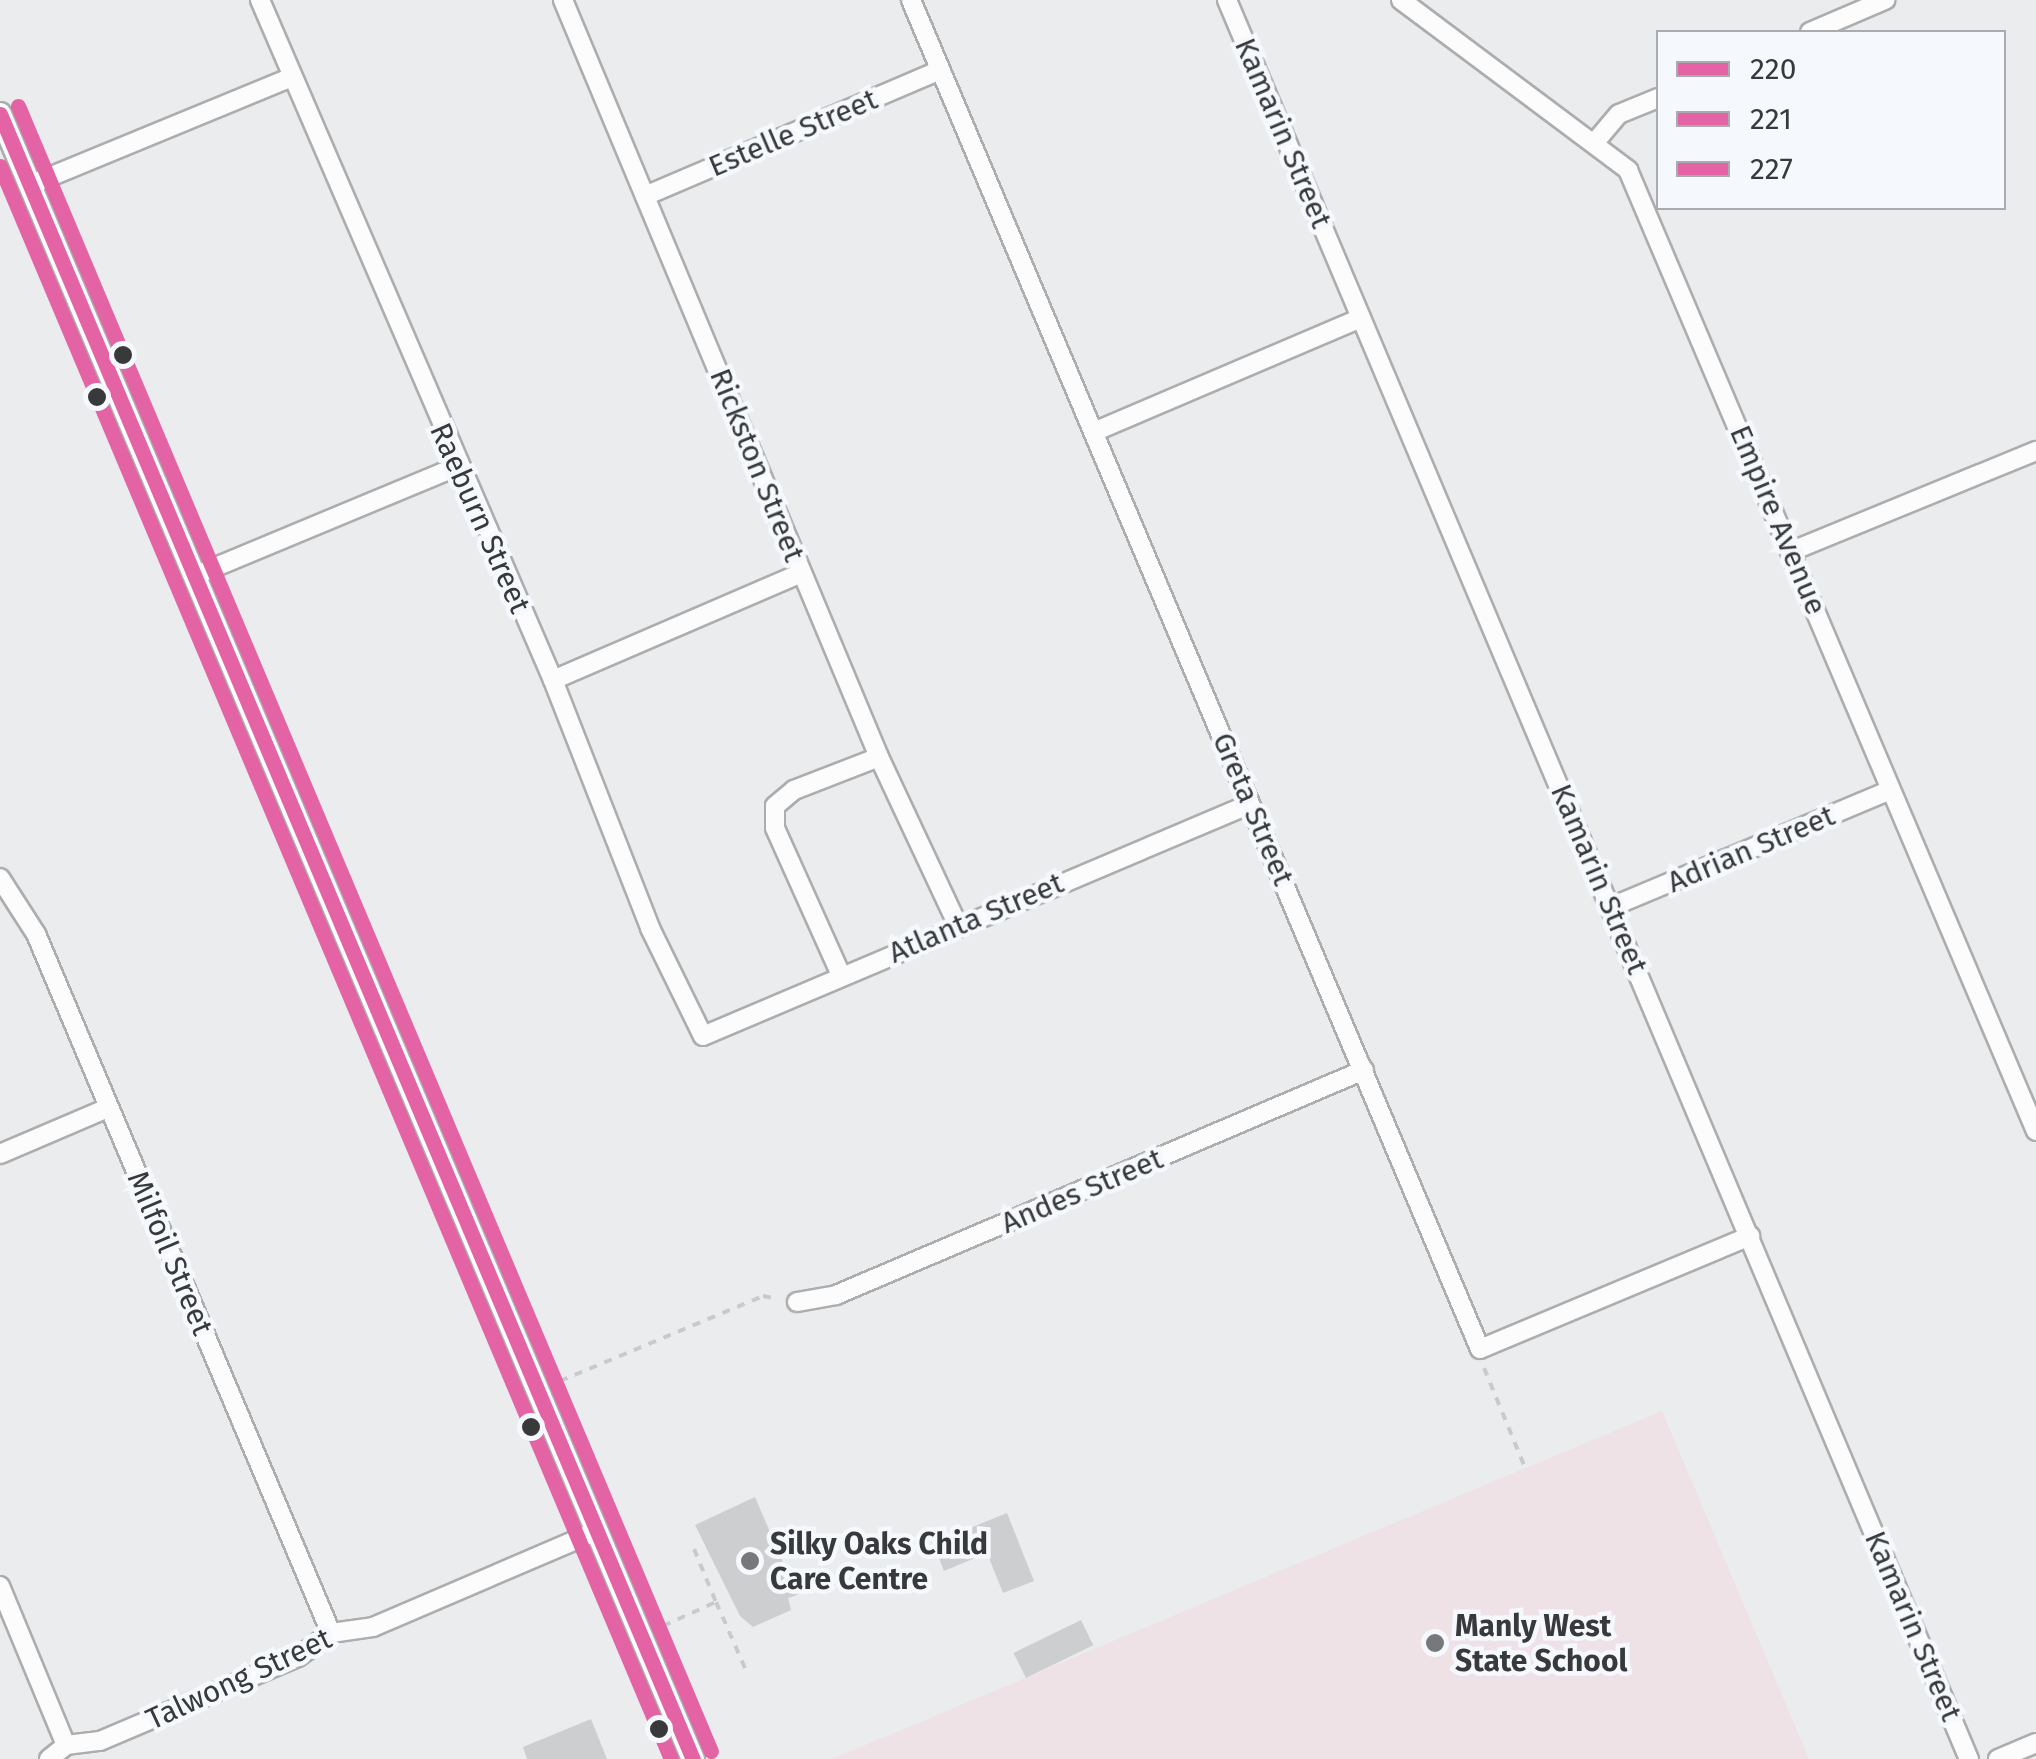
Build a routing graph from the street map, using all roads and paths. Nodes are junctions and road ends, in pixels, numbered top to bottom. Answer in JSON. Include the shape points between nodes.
{"nodes":[{"id":1,"x":260,"y":0,"type":"edge"},
{"id":2,"x":562,"y":0,"type":"edge"},
{"id":3,"x":911,"y":0,"type":"edge"},
{"id":4,"x":1227,"y":0,"type":"edge"},
{"id":5,"x":1401,"y":0,"type":"edge"},
{"id":6,"x":1885,"y":0,"type":"edge"},
{"id":7,"x":1815,"y":30,"type":"edge"},
{"id":8,"x":940,"y":70,"type":"junction"},
{"id":9,"x":292,"y":77,"type":"junction"},
{"id":10,"x":1656,"y":99,"type":"edge"},
{"id":11,"x":0,"y":114,"type":"edge"},
{"id":12,"x":1596,"y":141,"type":"junction"},
{"id":13,"x":30,"y":184,"type":"junction"},
{"id":14,"x":646,"y":196,"type":"junction"},
{"id":15,"x":1361,"y":318,"type":"junction"},
{"id":16,"x":1096,"y":431,"type":"junction"},
{"id":17,"x":2036,"y":452,"type":"edge"},
{"id":18,"x":456,"y":467,"type":"junction"},
{"id":19,"x":1792,"y":551,"type":"junction"},
{"id":20,"x":801,"y":572,"type":"junction"},
{"id":21,"x":194,"y":576,"type":"junction"},
{"id":22,"x":553,"y":680,"type":"junction"},
{"id":23,"x":880,"y":757,"type":"junction"},
{"id":24,"x":1890,"y":790,"type":"junction"},
{"id":25,"x":1250,"y":804,"type":"junction"},
{"id":26,"x":0,"y":878,"type":"edge"},
{"id":27,"x":8,"y":906,"type":"edge"},
{"id":28,"x":1611,"y":907,"type":"junction"},
{"id":29,"x":958,"y":926,"type":"junction"},
{"id":30,"x":840,"y":974,"type":"junction"},
{"id":31,"x":703,"y":1036,"type":"joint"},
{"id":32,"x":1364,"y":1070,"type":"junction"},
{"id":33,"x":108,"y":1108,"type":"junction"},
{"id":34,"x":2036,"y":1132,"type":"edge"},
{"id":35,"x":0,"y":1154,"type":"edge"},
{"id":36,"x":1750,"y":1236,"type":"junction"},
{"id":37,"x":796,"y":1302,"type":"joint"},
{"id":38,"x":1480,"y":1349,"type":"junction"},
{"id":39,"x":560,"y":1382,"type":"dead end"},
{"id":40,"x":1524,"y":1464,"type":"dead end"},
{"id":41,"x":597,"y":1531,"type":"junction"},
{"id":42,"x":694,"y":1550,"type":"dead end"},
{"id":43,"x":0,"y":1586,"type":"edge"},
{"id":44,"x":716,"y":1602,"type":"junction"},
{"id":45,"x":663,"y":1626,"type":"dead end"},
{"id":46,"x":331,"y":1633,"type":"junction"},
{"id":47,"x":748,"y":1675,"type":"dead end"},
{"id":48,"x":2036,"y":1743,"type":"edge"},
{"id":49,"x":66,"y":1745,"type":"junction"},
{"id":50,"x":49,"y":1759,"type":"edge"},
{"id":51,"x":693,"y":1759,"type":"edge"},
{"id":52,"x":1969,"y":1759,"type":"edge"},
{"id":53,"x":1998,"y":1759,"type":"edge"}],
"edges":[{"from":1,"to":9,"type":"street","name":"Raeburn Street"},
{"from":2,"to":14,"type":"street","name":"Rickston Street"},
{"from":3,"to":8,"type":"street","name":"Greta Street"},
{"from":4,"to":15,"type":"street","name":"Kamarin Street"},
{"from":5,"to":12,"type":"street","name":"Empire Avenue"},
{"from":6,"to":7,"type":"street"},
{"from":8,"to":14,"type":"street","name":"Estelle Street"},
{"from":8,"to":16,"type":"street","name":"Greta Street"},
{"from":9,"to":13,"type":"street"},
{"from":9,"to":18,"type":"street","name":"Raeburn Street"},
{"from":10,"to":12,"type":"street","via":[[1619,114]]},
{"from":11,"to":13,"type":"main road"},
{"from":12,"to":19,"type":"street","name":"Empire Avenue","via":[[1628,170]]},
{"from":13,"to":21,"type":"main road"},
{"from":14,"to":20,"type":"street","name":"Rickston Street"},
{"from":15,"to":16,"type":"street"},
{"from":15,"to":28,"type":"street","name":"Kamarin Street"},
{"from":16,"to":25,"type":"street","name":"Greta Street"},
{"from":17,"to":19,"type":"street"},
{"from":18,"to":21,"type":"street"},
{"from":18,"to":22,"type":"street","name":"Raeburn Street"},
{"from":19,"to":24,"type":"street","name":"Empire Avenue"},
{"from":20,"to":22,"type":"street"},
{"from":20,"to":23,"type":"street","name":"Rickston Street"},
{"from":21,"to":41,"type":"main road"},
{"from":22,"to":31,"type":"street","name":"Raeburn Street","via":[[650,928]]},
{"from":23,"to":29,"type":"street","name":"Rickston Street"},
{"from":23,"to":30,"type":"street","via":[[794,790],[775,806],[775,828]]},
{"from":24,"to":28,"type":"street","name":"Adrian Street"},
{"from":24,"to":34,"type":"street","name":"Empire Avenue"},
{"from":25,"to":29,"type":"street","name":"Atlanta Street"},
{"from":25,"to":32,"type":"street","name":"Greta Street"},
{"from":26,"to":27,"type":"street","name":"Milfoil Street"},
{"from":27,"to":33,"type":"street","name":"Milfoil Street","via":[[36,934]]},
{"from":28,"to":36,"type":"street","name":"Kamarin Street"},
{"from":29,"to":30,"type":"street","name":"Atlanta Street"},
{"from":30,"to":31,"type":"street","name":"Atlanta Street"},
{"from":32,"to":37,"type":"street","name":"Andes Street","via":[[836,1295]]},
{"from":32,"to":38,"type":"street","name":"Greta Street"},
{"from":33,"to":35,"type":"street"},
{"from":33,"to":46,"type":"street","name":"Milfoil Street"},
{"from":36,"to":38,"type":"street"},
{"from":36,"to":52,"type":"street","name":"Kamarin Street"},
{"from":37,"to":39,"type":"path","via":[[763,1296]]},
{"from":38,"to":40,"type":"path"},
{"from":41,"to":46,"type":"street","name":"Talwong Street","via":[[373,1628]]},
{"from":41,"to":51,"type":"main road"},
{"from":42,"to":44,"type":"path"},
{"from":43,"to":49,"type":"street"},
{"from":44,"to":45,"type":"path"},
{"from":44,"to":47,"type":"path"},
{"from":46,"to":49,"type":"street","name":"Talwong Street","via":[[298,1657],[121,1733]]},
{"from":48,"to":53,"type":"street"},
{"from":49,"to":50,"type":"street","name":"Talwong Street"}]}
